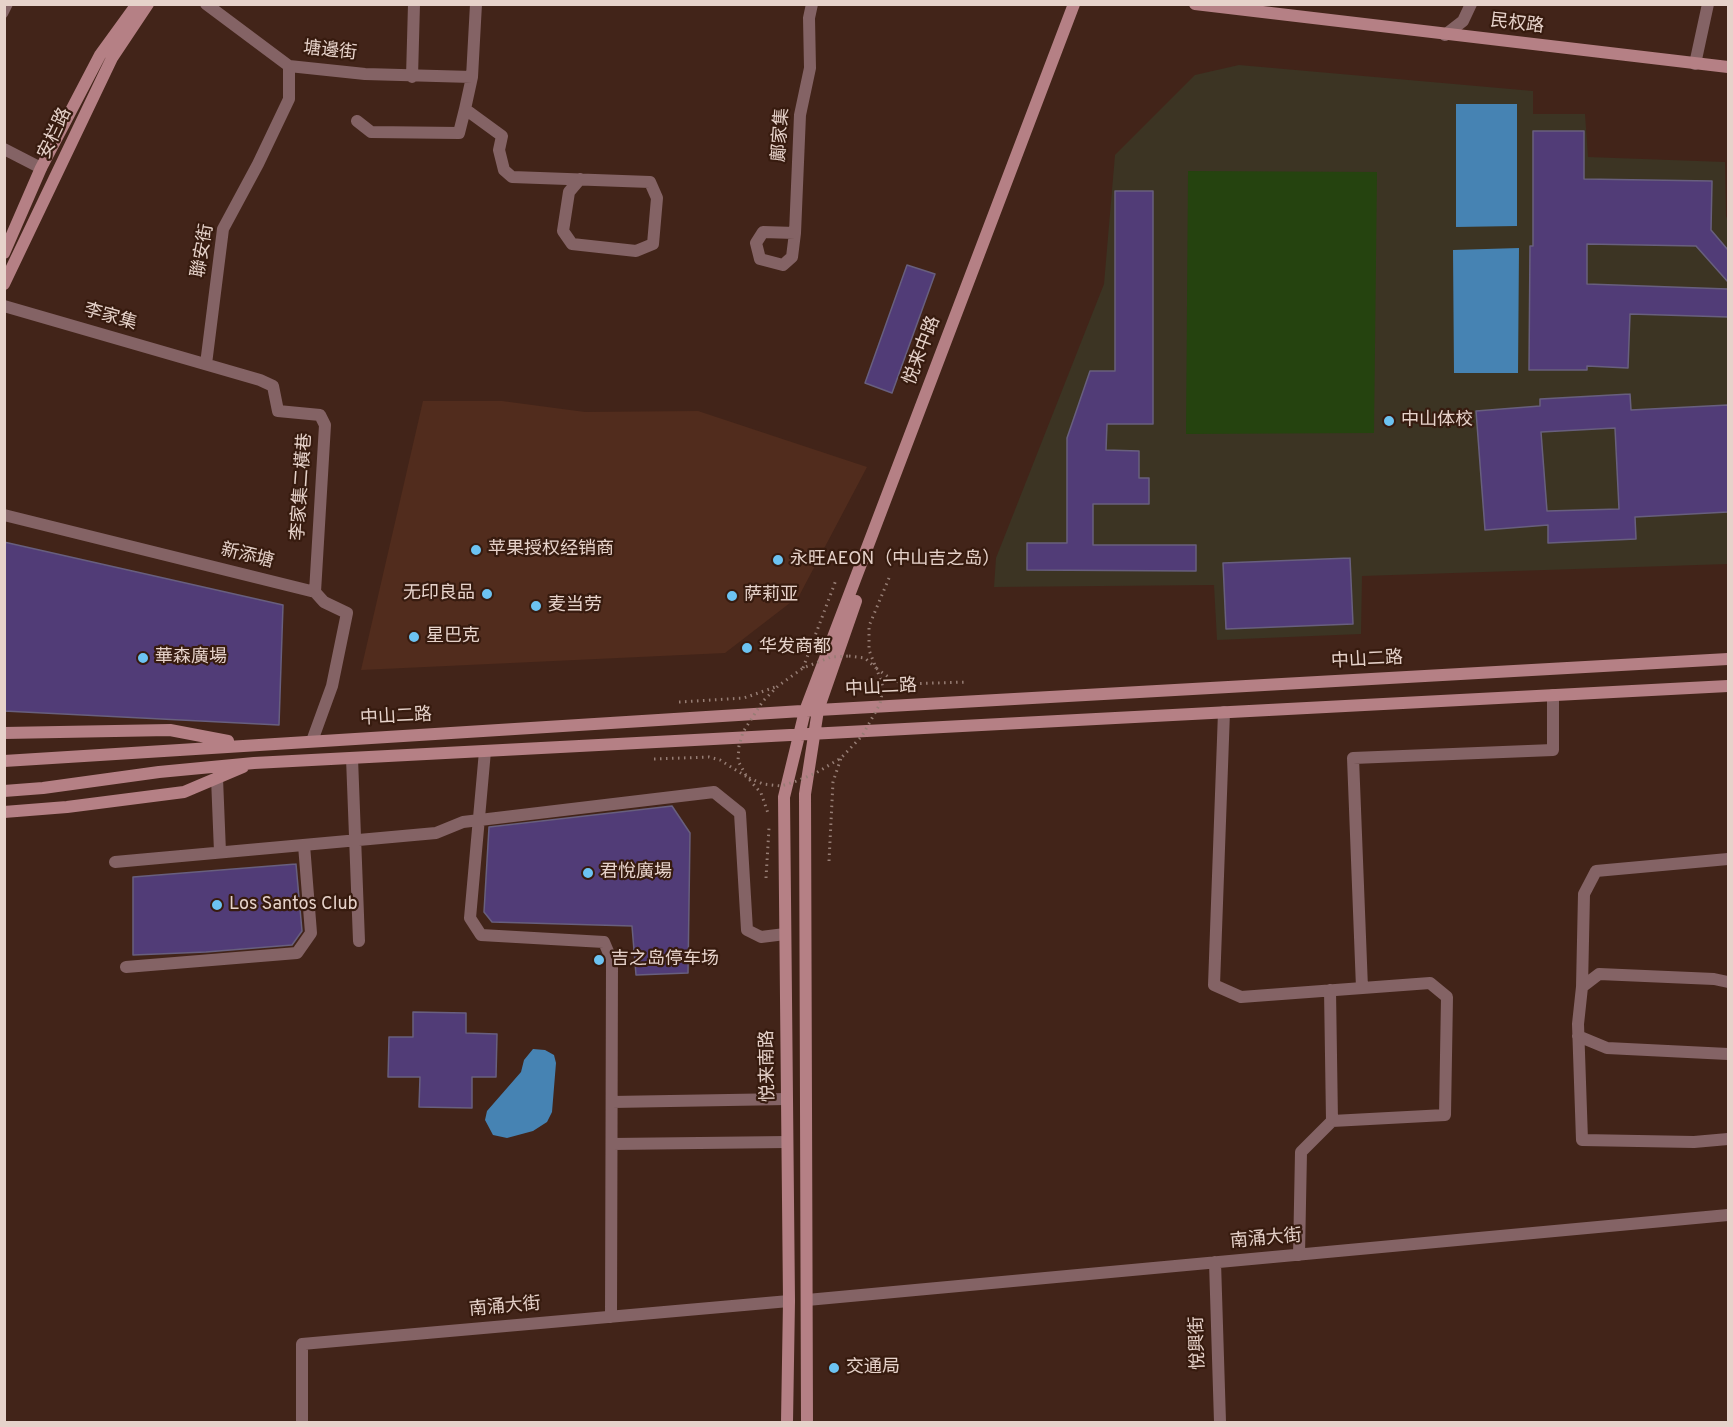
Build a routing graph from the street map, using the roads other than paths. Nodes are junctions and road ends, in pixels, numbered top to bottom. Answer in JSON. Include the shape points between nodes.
{"nodes":[{"id":1,"x":9,"y":4,"type":"edge"},
{"id":2,"x":137,"y":4,"type":"edge"},
{"id":3,"x":148,"y":4,"type":"edge"},
{"id":4,"x":206,"y":4,"type":"edge"},
{"id":5,"x":414,"y":4,"type":"edge"},
{"id":6,"x":476,"y":4,"type":"edge"},
{"id":7,"x":812,"y":4,"type":"edge"},
{"id":8,"x":1074,"y":4,"type":"edge"},
{"id":9,"x":1081,"y":4,"type":"edge"},
{"id":10,"x":1195,"y":4,"type":"edge"},
{"id":11,"x":1471,"y":4,"type":"edge"},
{"id":12,"x":1708,"y":4,"type":"edge"},
{"id":13,"x":4,"y":14,"type":"edge"},
{"id":14,"x":1444,"y":35,"type":"junction"},
{"id":15,"x":1695,"y":64,"type":"junction"},
{"id":16,"x":289,"y":66,"type":"junction"},
{"id":17,"x":1728,"y":67,"type":"edge"},
{"id":18,"x":411,"y":77,"type":"junction"},
{"id":19,"x":471,"y":77,"type":"junction"},
{"id":20,"x":465,"y":109,"type":"junction"},
{"id":21,"x":357,"y":121,"type":"dead end"},
{"id":22,"x":6,"y":152,"type":"edge"},
{"id":23,"x":41,"y":168,"type":"junction"},
{"id":24,"x":580,"y":179,"type":"junction"},
{"id":25,"x":795,"y":233,"type":"junction"},
{"id":26,"x":4,"y":253,"type":"edge"},
{"id":27,"x":4,"y":284,"type":"edge"},
{"id":28,"x":4,"y":306,"type":"edge"},
{"id":29,"x":206,"y":364,"type":"junction"},
{"id":30,"x":4,"y":515,"type":"edge"},
{"id":31,"x":315,"y":592,"type":"junction"},
{"id":32,"x":1728,"y":659,"type":"edge"},
{"id":33,"x":1728,"y":686,"type":"edge"},
{"id":34,"x":1552,"y":695,"type":"junction"},
{"id":35,"x":818,"y":710,"type":"junction"},
{"id":36,"x":805,"y":711,"type":"junction"},
{"id":37,"x":1224,"y":712,"type":"junction"},
{"id":38,"x":4,"y":733,"type":"edge"},
{"id":39,"x":813,"y":734,"type":"junction"},
{"id":40,"x":799,"y":735,"type":"junction"},
{"id":41,"x":312,"y":741,"type":"junction"},
{"id":42,"x":247,"y":745,"type":"junction"},
{"id":43,"x":485,"y":751,"type":"junction"},
{"id":44,"x":352,"y":758,"type":"junction"},
{"id":45,"x":4,"y":761,"type":"edge"},
{"id":46,"x":254,"y":763,"type":"junction"},
{"id":47,"x":217,"y":778,"type":"junction"},
{"id":48,"x":4,"y":791,"type":"edge"},
{"id":49,"x":4,"y":812,"type":"edge"},
{"id":50,"x":479,"y":820,"type":"junction"},
{"id":51,"x":355,"y":840,"type":"junction"},
{"id":52,"x":304,"y":845,"type":"junction"},
{"id":53,"x":220,"y":852,"type":"junction"},
{"id":54,"x":1728,"y":859,"type":"edge"},
{"id":55,"x":115,"y":862,"type":"dead end"},
{"id":56,"x":785,"y":934,"type":"junction"},
{"id":57,"x":359,"y":941,"type":"dead end"},
{"id":58,"x":126,"y":967,"type":"dead end"},
{"id":59,"x":1728,"y":982,"type":"edge"},
{"id":60,"x":1582,"y":987,"type":"junction"},
{"id":61,"x":1362,"y":988,"type":"junction"},
{"id":62,"x":1330,"y":990,"type":"junction"},
{"id":63,"x":1578,"y":1036,"type":"junction"},
{"id":64,"x":1728,"y":1054,"type":"edge"},
{"id":65,"x":787,"y":1099,"type":"junction"},
{"id":66,"x":612,"y":1102,"type":"junction"},
{"id":67,"x":1332,"y":1121,"type":"junction"},
{"id":68,"x":1728,"y":1139,"type":"edge"},
{"id":69,"x":788,"y":1142,"type":"junction"},
{"id":70,"x":612,"y":1144,"type":"junction"},
{"id":71,"x":1728,"y":1215,"type":"edge"},
{"id":72,"x":1299,"y":1255,"type":"junction"},
{"id":73,"x":1215,"y":1262,"type":"junction"},
{"id":74,"x":807,"y":1300,"type":"junction"},
{"id":75,"x":789,"y":1301,"type":"junction"},
{"id":76,"x":611,"y":1317,"type":"junction"},
{"id":77,"x":302,"y":1422,"type":"edge"},
{"id":78,"x":787,"y":1422,"type":"edge"},
{"id":79,"x":807,"y":1422,"type":"edge"},
{"id":80,"x":1220,"y":1422,"type":"edge"}],
"edges":[{"from":1,"to":13,"type":"lane"},
{"from":2,"to":23,"type":"main road","name":"安栏路","via":[[100,55]]},
{"from":3,"to":27,"type":"main road","name":"安栏路","via":[[112,58]]},
{"from":4,"to":16,"type":"street","name":"塘邊街"},
{"from":5,"to":18,"type":"street"},
{"from":6,"to":19,"type":"street"},
{"from":7,"to":25,"type":"street","name":"鄺家集","via":[[810,68],[800,115]]},
{"from":8,"to":36,"type":"main road","name":"悦来中路"},
{"from":9,"to":35,"type":"main road","name":"悦来中路","via":[[849,618]]},
{"from":10,"to":14,"type":"main road","name":"民权路"},
{"from":11,"to":14,"type":"street","via":[[1463,21]]},
{"from":12,"to":15,"type":"street"},
{"from":14,"to":15,"type":"main road","name":"民权路"},
{"from":15,"to":17,"type":"main road","name":"民权路"},
{"from":16,"to":18,"type":"street","name":"塘邊街"},
{"from":16,"to":29,"type":"street","name":"聯安街","via":[[289,99],[223,229]]},
{"from":18,"to":19,"type":"street","name":"塘邊街"},
{"from":19,"to":20,"type":"street"},
{"from":20,"to":21,"type":"street","via":[[459,133],[371,132]]},
{"from":20,"to":24,"type":"street","via":[[502,136],[499,150],[504,170],[512,177]]},
{"from":22,"to":23,"type":"street"},
{"from":23,"to":26,"type":"main road","name":"安栏路"},
{"from":24,"to":24,"type":"street","via":[[650,182],[657,198],[653,244],[636,251],[572,244],[563,231],[568,192]]},
{"from":25,"to":25,"type":"street","name":"鄺家集","via":[[792,257],[783,265],[760,259],[756,243],[763,232]]},
{"from":28,"to":29,"type":"street","name":"李家集"},
{"from":29,"to":31,"type":"street","name":"李家集二橫巷","via":[[273,386],[278,411],[320,415],[326,425]]},
{"from":30,"to":31,"type":"street","name":"新添塘"},
{"from":31,"to":41,"type":"street","name":"新添塘","via":[[324,602],[347,613],[332,686]]},
{"from":32,"to":35,"type":"main road","name":"中山二路"},
{"from":33,"to":34,"type":"main road","name":"中山二路"},
{"from":34,"to":37,"type":"main road","name":"中山二路"},
{"from":34,"to":61,"type":"street","via":[[1552,750],[1353,758]]},
{"from":35,"to":36,"type":"main road","name":"中山二路"},
{"from":35,"to":39,"type":"main road","name":"悦来南路"},
{"from":36,"to":40,"type":"main road","name":"悦来南路"},
{"from":36,"to":41,"type":"main road","name":"中山二路"},
{"from":37,"to":39,"type":"main road","name":"中山二路"},
{"from":37,"to":62,"type":"street","via":[[1214,985],[1241,997]]},
{"from":38,"to":42,"type":"main road","via":[[170,730]]},
{"from":39,"to":40,"type":"main road","name":"中山二路"},
{"from":39,"to":74,"type":"main road","name":"悦来南路","via":[[805,794]]},
{"from":40,"to":43,"type":"main road","name":"中山二路"},
{"from":40,"to":56,"type":"main road","name":"悦来南路","via":[[784,797]]},
{"from":41,"to":42,"type":"main road","name":"中山二路"},
{"from":42,"to":45,"type":"main road","name":"中山二路"},
{"from":43,"to":44,"type":"main road","name":"中山二路"},
{"from":43,"to":50,"type":"street"},
{"from":44,"to":46,"type":"main road","name":"中山二路"},
{"from":44,"to":51,"type":"street"},
{"from":46,"to":47,"type":"main road"},
{"from":46,"to":48,"type":"main road","name":"中山二路"},
{"from":47,"to":49,"type":"main road","via":[[184,792]]},
{"from":47,"to":53,"type":"street"},
{"from":50,"to":51,"type":"street","via":[[436,833]]},
{"from":50,"to":56,"type":"street","via":[[714,792],[740,813],[747,930],[761,937]]},
{"from":50,"to":66,"type":"street","via":[[470,918],[481,935],[604,942],[612,961]]},
{"from":51,"to":52,"type":"street"},
{"from":51,"to":57,"type":"street"},
{"from":52,"to":53,"type":"street"},
{"from":52,"to":58,"type":"street","via":[[311,933],[297,953]]},
{"from":53,"to":55,"type":"street"},
{"from":54,"to":60,"type":"street","via":[[1596,871],[1584,894]]},
{"from":56,"to":65,"type":"main road","name":"悦来南路"},
{"from":59,"to":60,"type":"street","via":[[1599,974]]},
{"from":60,"to":63,"type":"street"},
{"from":61,"to":62,"type":"street"},
{"from":61,"to":67,"type":"street","via":[[1430,983],[1447,997],[1444,1115]]},
{"from":62,"to":67,"type":"street"},
{"from":63,"to":64,"type":"street","via":[[1607,1048]]},
{"from":63,"to":68,"type":"street","via":[[1582,1140]]},
{"from":65,"to":66,"type":"street"},
{"from":65,"to":69,"type":"main road","name":"悦来南路"},
{"from":66,"to":70,"type":"street"},
{"from":67,"to":72,"type":"street","via":[[1301,1152]]},
{"from":69,"to":70,"type":"street"},
{"from":69,"to":75,"type":"main road","name":"悦来南路"},
{"from":70,"to":76,"type":"street"},
{"from":71,"to":72,"type":"street","name":"南涌大街"},
{"from":72,"to":73,"type":"street","name":"南涌大街"},
{"from":73,"to":74,"type":"street","name":"南涌大街"},
{"from":73,"to":80,"type":"street","name":"悅興街"},
{"from":74,"to":79,"type":"main road","name":"悦来南路"},
{"from":75,"to":76,"type":"street","name":"南涌大街"},
{"from":75,"to":78,"type":"main road","name":"悦来南路"},
{"from":76,"to":77,"type":"street","name":"南涌大街","via":[[302,1344]]}]}
